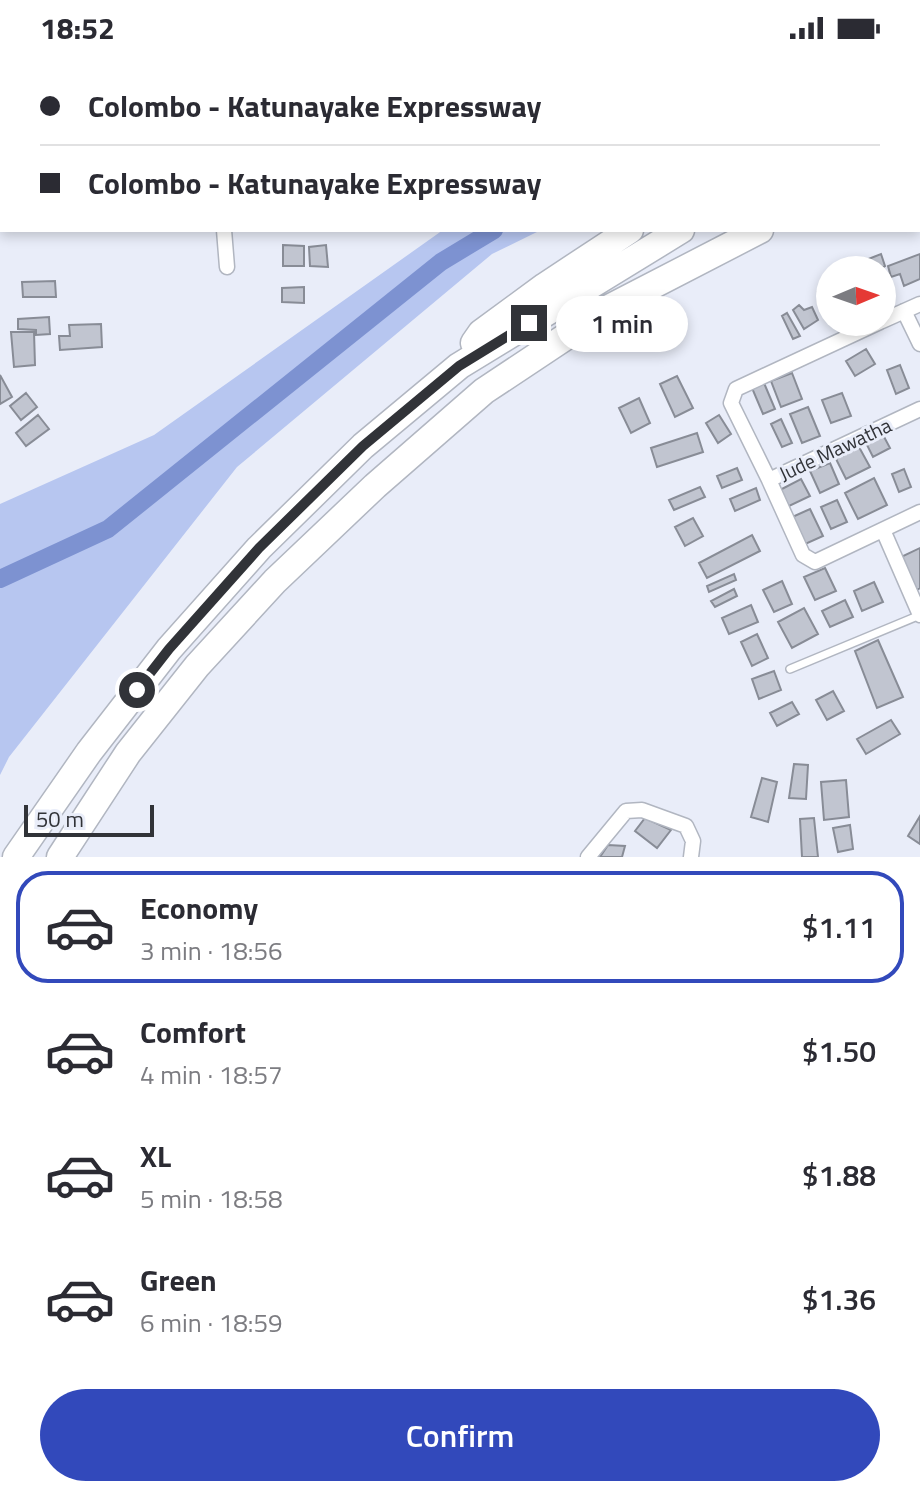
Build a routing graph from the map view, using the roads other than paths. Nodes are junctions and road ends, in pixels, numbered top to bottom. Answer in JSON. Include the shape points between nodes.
{"nodes":[{"id":1,"x":224,"y":232,"type":"edge"},
{"id":2,"x":627,"y":232,"type":"edge"},
{"id":3,"x":678,"y":232,"type":"edge"},
{"id":4,"x":756,"y":232,"type":"edge"},
{"id":5,"x":227,"y":267,"type":"dead end"},
{"id":6,"x":920,"y":304,"type":"edge"},
{"id":7,"x":904,"y":311,"type":"junction"},
{"id":8,"x":896,"y":315,"type":"edge"},
{"id":9,"x":851,"y":336,"type":"edge"},
{"id":10,"x":920,"y":344,"type":"edge"},
{"id":11,"x":459,"y":366,"type":"junction"},
{"id":12,"x":920,"y":409,"type":"edge"},
{"id":13,"x":769,"y":480,"type":"junction"},
{"id":14,"x":920,"y":512,"type":"edge"},
{"id":15,"x":883,"y":530,"type":"junction"},
{"id":16,"x":920,"y":615,"type":"edge"},
{"id":17,"x":790,"y":669,"type":"dead end"},
{"id":18,"x":16,"y":857,"type":"edge"},
{"id":19,"x":60,"y":857,"type":"edge"},
{"id":20,"x":588,"y":857,"type":"edge"},
{"id":21,"x":691,"y":857,"type":"edge"}],
"edges":[{"from":1,"to":5,"type":"street"},
{"from":2,"to":11,"type":"highway","via":[[481,333]]},
{"from":3,"to":11,"type":"highway"},
{"from":4,"to":19,"type":"highway","via":[[596,316],[484,391],[375,486],[275,581],[197,666],[128,753]]},
{"from":6,"to":7,"type":"street"},
{"from":7,"to":8,"type":"street"},
{"from":7,"to":10,"type":"street"},
{"from":9,"to":13,"type":"street","via":[[736,389],[731,403]]},
{"from":11,"to":18,"type":"highway","via":[[363,446],[259,548],[169,649]]},
{"from":12,"to":13,"type":"street","name":"Jude Mawatha"},
{"from":13,"to":15,"type":"street","name":"Jude Mawatha","via":[[803,555],[815,562]]},
{"from":14,"to":15,"type":"street","name":"Jude Mawatha"},
{"from":15,"to":16,"type":"street"},
{"from":16,"to":17,"type":"lane"},
{"from":20,"to":21,"type":"street","via":[[626,811],[642,810],[686,826],[693,841]]}]}
